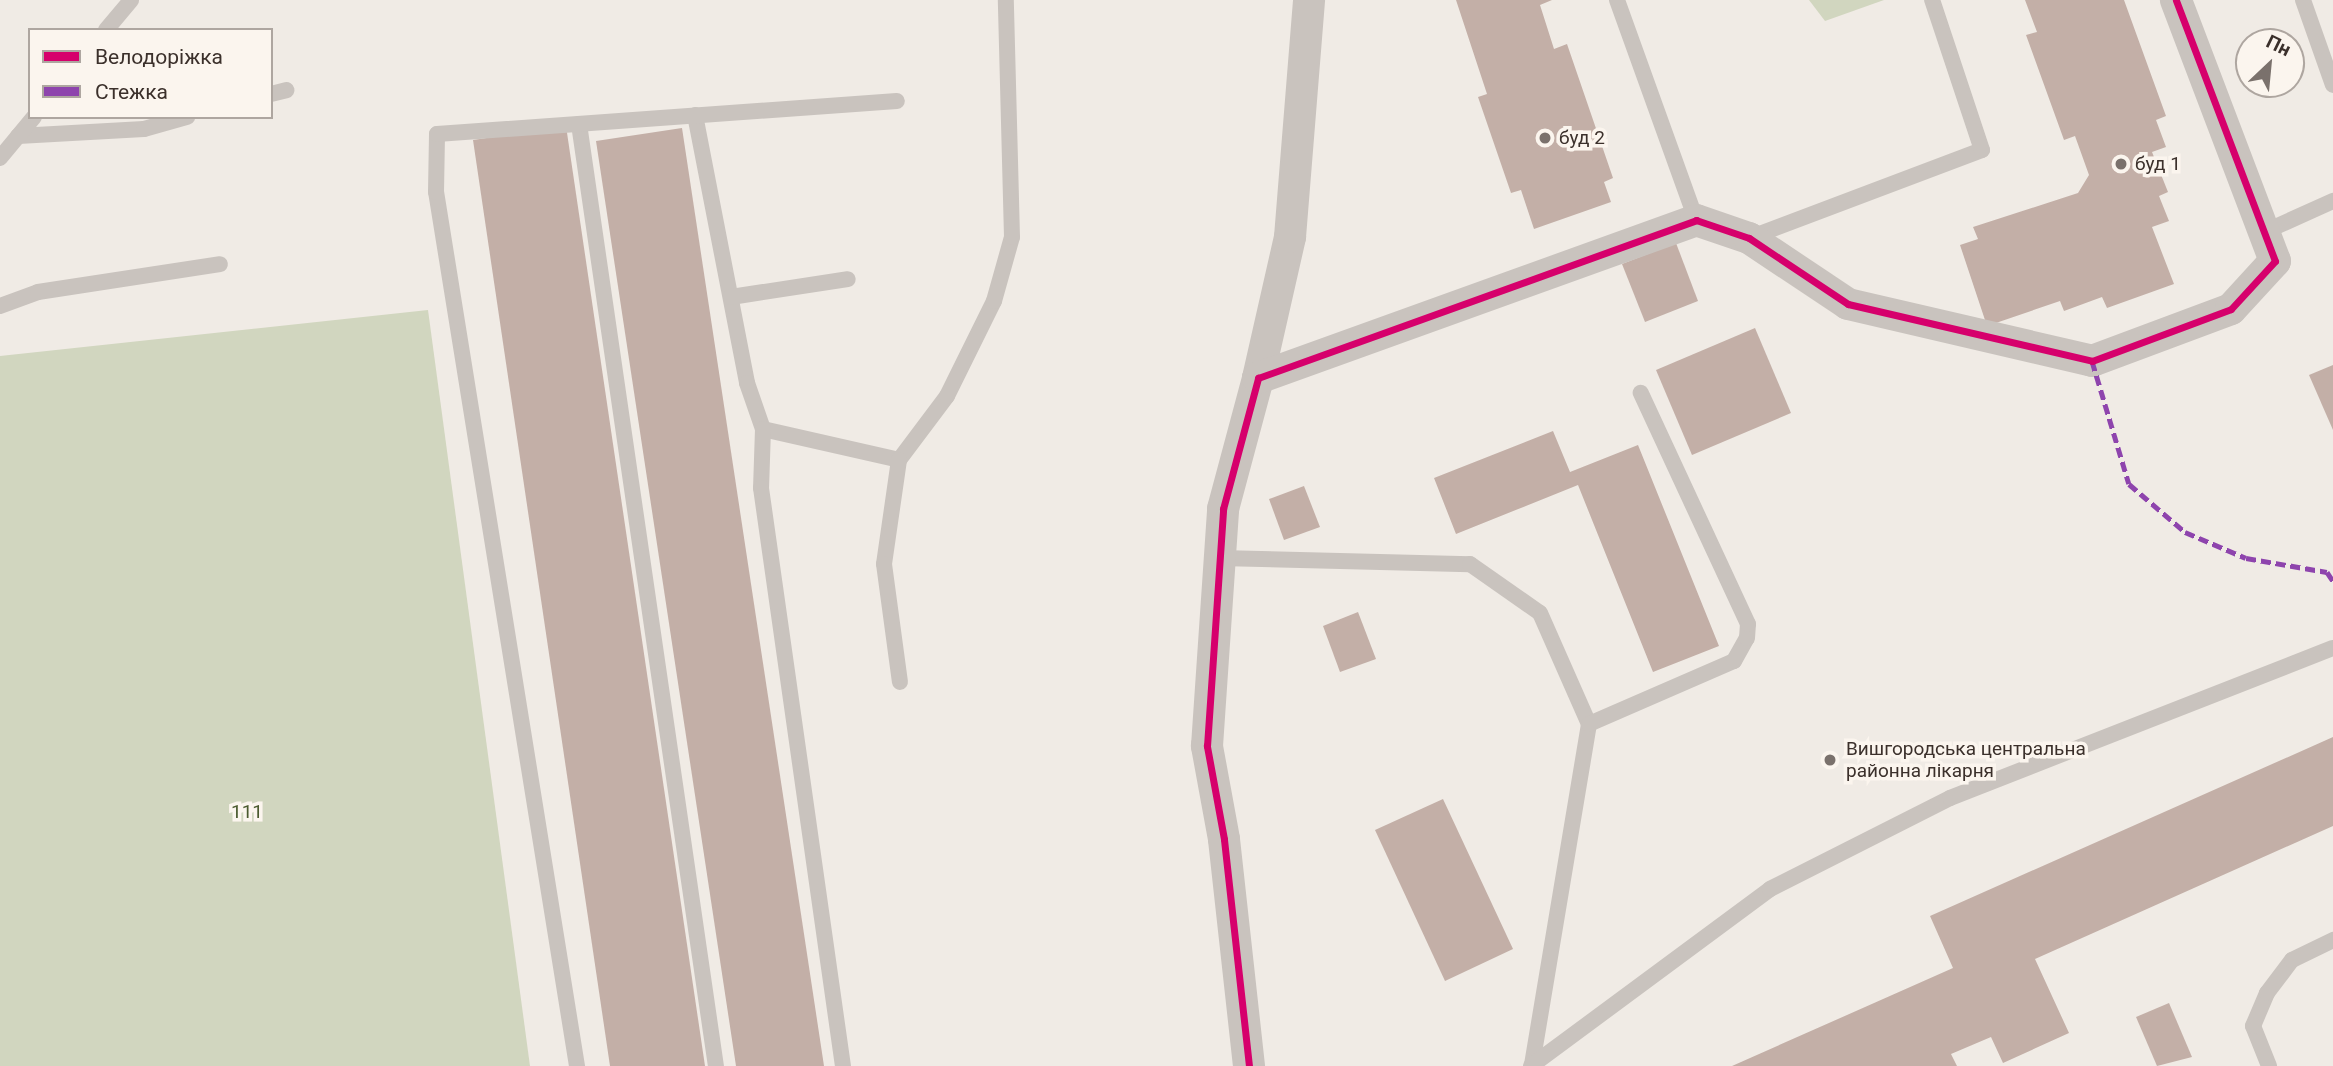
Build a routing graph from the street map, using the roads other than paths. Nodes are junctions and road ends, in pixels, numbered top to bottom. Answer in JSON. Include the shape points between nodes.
{"nodes":[{"id":1,"x":131,"y":0,"type":"edge"},
{"id":2,"x":1006,"y":0,"type":"edge"},
{"id":3,"x":1309,"y":0,"type":"edge"},
{"id":4,"x":1617,"y":0,"type":"edge"},
{"id":5,"x":1932,"y":0,"type":"edge"},
{"id":6,"x":2176,"y":0,"type":"edge"},
{"id":7,"x":2303,"y":0,"type":"edge"},
{"id":8,"x":108,"y":28,"type":"edge"},
{"id":9,"x":2333,"y":85,"type":"edge"},
{"id":10,"x":897,"y":101,"type":"dead end"},
{"id":11,"x":695,"y":116,"type":"junction"},
{"id":12,"x":32,"y":119,"type":"edge"},
{"id":13,"x":180,"y":119,"type":"edge"},
{"id":14,"x":579,"y":124,"type":"junction"},
{"id":15,"x":19,"y":136,"type":"junction"},
{"id":16,"x":0,"y":158,"type":"edge"},
{"id":17,"x":2333,"y":201,"type":"edge"},
{"id":18,"x":1696,"y":220,"type":"junction"},
{"id":19,"x":2264,"y":232,"type":"junction"},
{"id":20,"x":1749,"y":238,"type":"junction"},
{"id":21,"x":220,"y":264,"type":"dead end"},
{"id":22,"x":848,"y":279,"type":"dead end"},
{"id":23,"x":731,"y":297,"type":"junction"},
{"id":24,"x":0,"y":306,"type":"edge"},
{"id":25,"x":1258,"y":378,"type":"junction"},
{"id":26,"x":1642,"y":393,"type":"dead end"},
{"id":27,"x":763,"y":429,"type":"junction"},
{"id":28,"x":899,"y":460,"type":"junction"},
{"id":29,"x":1219,"y":558,"type":"junction"},
{"id":30,"x":2333,"y":648,"type":"edge"},
{"id":31,"x":900,"y":682,"type":"dead end"},
{"id":32,"x":1589,"y":724,"type":"junction"},
{"id":33,"x":2333,"y":940,"type":"edge"},
{"id":34,"x":1531,"y":1065,"type":"edge"},
{"id":35,"x":577,"y":1066,"type":"edge"},
{"id":36,"x":716,"y":1066,"type":"edge"},
{"id":37,"x":843,"y":1066,"type":"edge"},
{"id":38,"x":1249,"y":1066,"type":"edge"},
{"id":39,"x":2269,"y":1066,"type":"edge"}],
"edges":[{"from":1,"to":8,"type":"lane"},
{"from":2,"to":28,"type":"lane","via":[[1012,237],[994,301],[947,396]]},
{"from":3,"to":25,"type":"street","via":[[1290,237]]},
{"from":4,"to":18,"type":"lane"},
{"from":5,"to":20,"type":"lane","via":[[1982,150]]},
{"from":6,"to":19,"type":"street"},
{"from":7,"to":9,"type":"lane"},
{"from":10,"to":11,"type":"lane"},
{"from":11,"to":14,"type":"lane"},
{"from":11,"to":23,"type":"lane"},
{"from":12,"to":15,"type":"lane"},
{"from":13,"to":15,"type":"lane","via":[[144,129]]},
{"from":14,"to":35,"type":"lane","via":[[437,134],[436,181]]},
{"from":14,"to":36,"type":"lane"},
{"from":15,"to":16,"type":"lane"},
{"from":17,"to":19,"type":"lane"},
{"from":18,"to":20,"type":"street"},
{"from":18,"to":25,"type":"street"},
{"from":19,"to":20,"type":"street","via":[[2275,261],[2231,309],[2092,361],[1848,304]]},
{"from":21,"to":24,"type":"lane","via":[[38,292]]},
{"from":22,"to":23,"type":"lane"},
{"from":23,"to":27,"type":"lane","via":[[747,383]]},
{"from":25,"to":29,"type":"street","via":[[1223,509]]},
{"from":26,"to":32,"type":"lane","via":[[1748,624],[1747,638],[1734,661]]},
{"from":27,"to":28,"type":"lane"},
{"from":27,"to":37,"type":"lane","via":[[761,488]]},
{"from":28,"to":31,"type":"lane","via":[[884,564]]},
{"from":29,"to":32,"type":"lane","via":[[1470,564],[1540,613]]},
{"from":29,"to":38,"type":"street","via":[[1207,746],[1224,839]]},
{"from":30,"to":34,"type":"lane","via":[[1951,798],[1770,889]]},
{"from":32,"to":34,"type":"lane"},
{"from":33,"to":39,"type":"lane","via":[[2292,960],[2267,993],[2253,1026]]}]}
